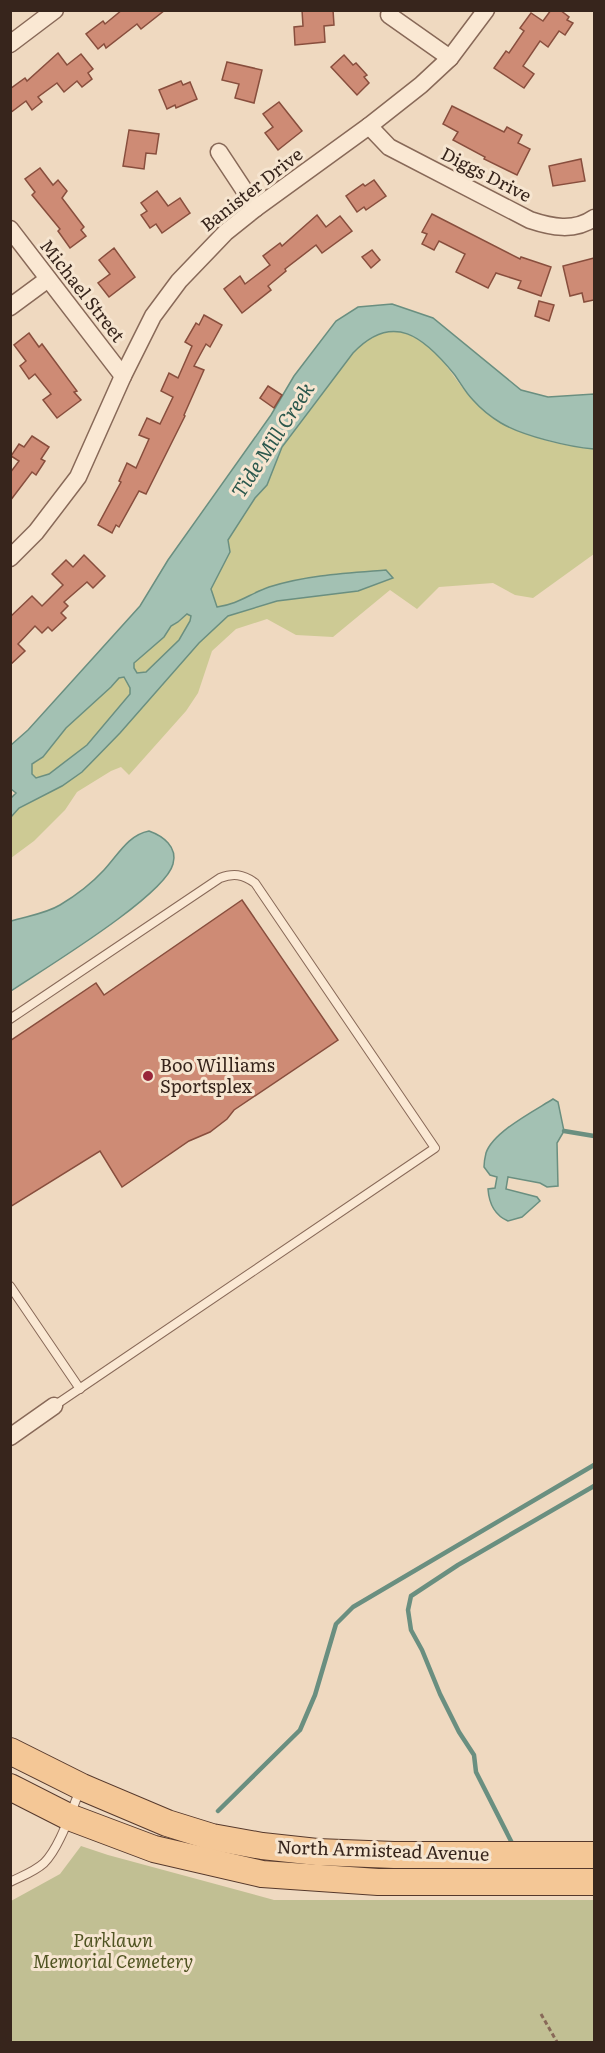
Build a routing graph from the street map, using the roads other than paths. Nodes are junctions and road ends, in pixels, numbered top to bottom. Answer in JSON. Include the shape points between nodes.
{"nodes":[{"id":1,"x":55,"y":10,"type":"edge"},
{"id":2,"x":486,"y":10,"type":"edge"},
{"id":3,"x":389,"y":15,"type":"dead end"},
{"id":4,"x":10,"y":44,"type":"edge"},
{"id":5,"x":450,"y":58,"type":"junction"},
{"id":6,"x":369,"y":126,"type":"junction"},
{"id":7,"x":219,"y":152,"type":"dead end"},
{"id":8,"x":256,"y":208,"type":"junction"},
{"id":9,"x":594,"y":218,"type":"edge"},
{"id":10,"x":10,"y":229,"type":"edge"},
{"id":11,"x":48,"y":279,"type":"junction"},
{"id":12,"x":10,"y":307,"type":"edge"},
{"id":13,"x":123,"y":376,"type":"junction"},
{"id":14,"x":10,"y":558,"type":"edge"},
{"id":15,"x":10,"y":1020,"type":"edge"},
{"id":16,"x":10,"y":1286,"type":"edge"},
{"id":17,"x":80,"y":1389,"type":"junction"},
{"id":18,"x":54,"y":1406,"type":"junction"},
{"id":19,"x":10,"y":1423,"type":"edge"},
{"id":20,"x":10,"y":1437,"type":"edge"},
{"id":21,"x":10,"y":1751,"type":"edge"},
{"id":22,"x":10,"y":1787,"type":"edge"},
{"id":23,"x":82,"y":1787,"type":"junction"},
{"id":24,"x":69,"y":1817,"type":"junction"},
{"id":25,"x":594,"y":1855,"type":"edge"},
{"id":26,"x":10,"y":1882,"type":"edge"},
{"id":27,"x":594,"y":1882,"type":"edge"}],
"edges":[{"from":1,"to":4,"type":"street"},
{"from":2,"to":5,"type":"street","name":"Banister Drive"},
{"from":3,"to":5,"type":"street"},
{"from":5,"to":6,"type":"street","name":"Banister Drive"},
{"from":6,"to":8,"type":"street","name":"Banister Drive"},
{"from":6,"to":9,"type":"street","name":"Diggs Drive","via":[[389,147],[530,220],[567,228]]},
{"from":7,"to":8,"type":"street"},
{"from":8,"to":13,"type":"street","name":"Banister Drive","via":[[226,232],[179,281],[153,316]]},
{"from":10,"to":11,"type":"street","name":"Michael Street"},
{"from":11,"to":12,"type":"street"},
{"from":11,"to":13,"type":"street","name":"Michael Street"},
{"from":13,"to":14,"type":"street","name":"Banister Drive","via":[[78,477],[36,532]]},
{"from":15,"to":17,"type":"lane","via":[[220,878],[243,876],[255,883],[435,1148]]},
{"from":16,"to":17,"type":"lane"},
{"from":17,"to":18,"type":"lane"},
{"from":18,"to":19,"type":"street"},
{"from":18,"to":20,"type":"street"},
{"from":21,"to":23,"type":"main road","name":"North Armistead Avenue"},
{"from":22,"to":24,"type":"main road","name":"North Armistead Avenue"},
{"from":23,"to":24,"type":"lane"},
{"from":23,"to":25,"type":"main road","name":"North Armistead Avenue","via":[[183,1828],[262,1846],[394,1855]]},
{"from":24,"to":26,"type":"lane","via":[[45,1862]]},
{"from":24,"to":27,"type":"main road","name":"North Armistead Avenue","via":[[163,1852],[262,1874],[378,1882]]}]}
